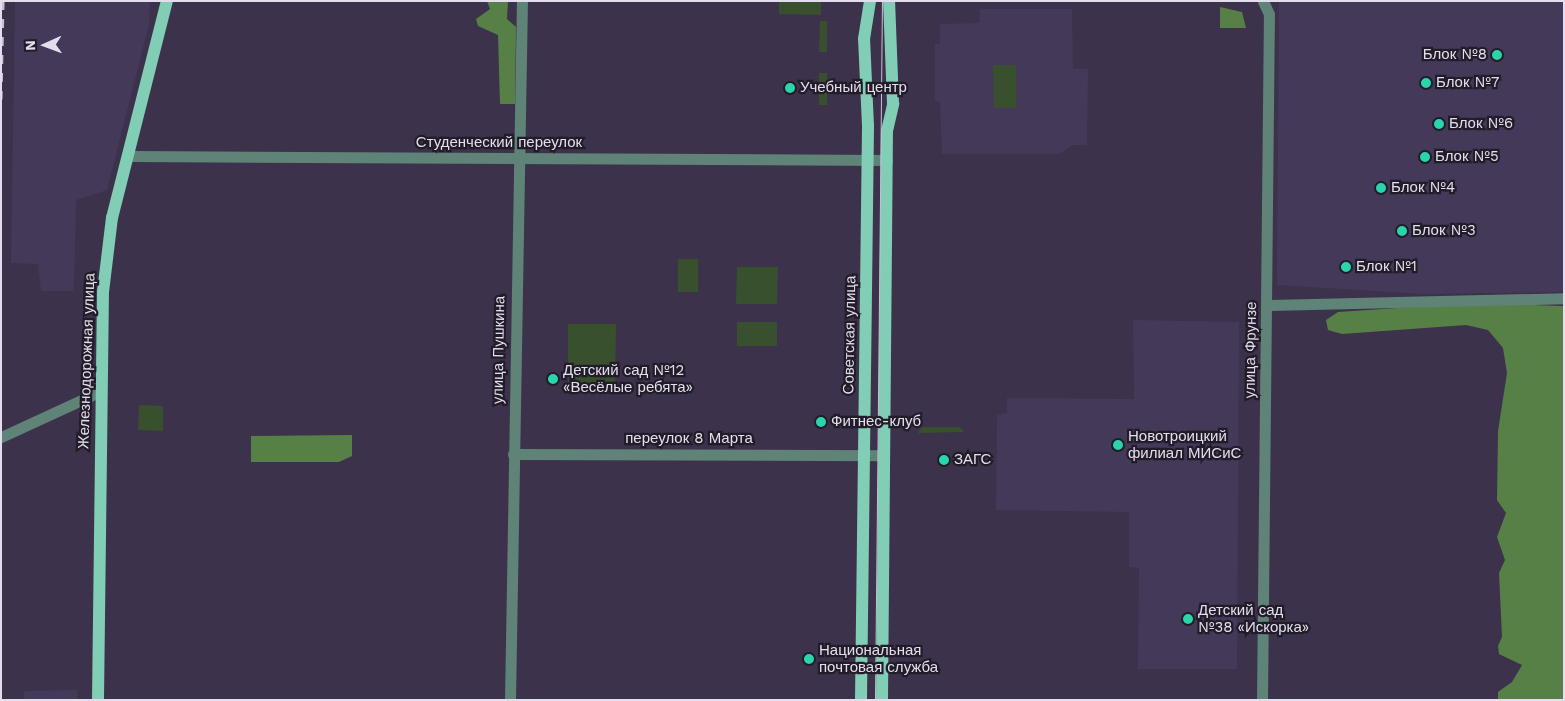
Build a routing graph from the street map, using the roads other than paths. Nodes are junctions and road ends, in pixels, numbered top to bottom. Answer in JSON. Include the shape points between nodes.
{"nodes":[{"id":1,"x":167,"y":1,"type":"edge"},
{"id":2,"x":522,"y":1,"type":"edge"},
{"id":3,"x":870,"y":1,"type":"edge"},
{"id":4,"x":889,"y":1,"type":"edge"},
{"id":5,"x":1262,"y":1,"type":"edge"},
{"id":6,"x":131,"y":156,"type":"junction"},
{"id":7,"x":516,"y":158,"type":"junction"},
{"id":8,"x":868,"y":160,"type":"junction"},
{"id":9,"x":887,"y":160,"type":"junction"},
{"id":10,"x":1564,"y":298,"type":"edge"},
{"id":11,"x":1266,"y":305,"type":"junction"},
{"id":12,"x":101,"y":390,"type":"junction"},
{"id":13,"x":1,"y":437,"type":"edge"},
{"id":14,"x":513,"y":454,"type":"junction"},
{"id":15,"x":864,"y":455,"type":"junction"},
{"id":16,"x":884,"y":455,"type":"junction"},
{"id":17,"x":98,"y":700,"type":"edge"},
{"id":18,"x":510,"y":700,"type":"edge"},
{"id":19,"x":862,"y":700,"type":"edge"},
{"id":20,"x":882,"y":700,"type":"edge"},
{"id":21,"x":1262,"y":700,"type":"edge"}],
"edges":[{"from":1,"to":6,"type":"main road","name":"Железнодорожная улица"},
{"from":2,"to":7,"type":"street","name":"улица Пушкина"},
{"from":3,"to":8,"type":"main road","name":"Советская улица","via":[[864,47]]},
{"from":4,"to":9,"type":"main road","via":[[893,104]]},
{"from":5,"to":11,"type":"street","name":"улица Фрунзе","via":[[1269,14]]},
{"from":6,"to":7,"type":"street","name":"Студенческий переулок"},
{"from":6,"to":12,"type":"main road","name":"Железнодорожная улица","via":[[112,218],[103,292]]},
{"from":7,"to":8,"type":"street","name":"Студенческий переулок"},
{"from":7,"to":14,"type":"street","name":"улица Пушкина"},
{"from":8,"to":9,"type":"street","name":"Студенческий переулок"},
{"from":8,"to":15,"type":"main road","name":"Советская улица"},
{"from":9,"to":16,"type":"main road"},
{"from":10,"to":11,"type":"street"},
{"from":11,"to":21,"type":"street","name":"улица Фрунзе"},
{"from":12,"to":13,"type":"street"},
{"from":12,"to":17,"type":"main road","name":"Железнодорожная улица"},
{"from":14,"to":15,"type":"street","name":"переулок 8 Марта"},
{"from":14,"to":18,"type":"street","name":"улица Пушкина"},
{"from":15,"to":16,"type":"street","name":"переулок 8 Марта"},
{"from":15,"to":19,"type":"main road","name":"Советская улица"},
{"from":16,"to":20,"type":"main road"}]}
